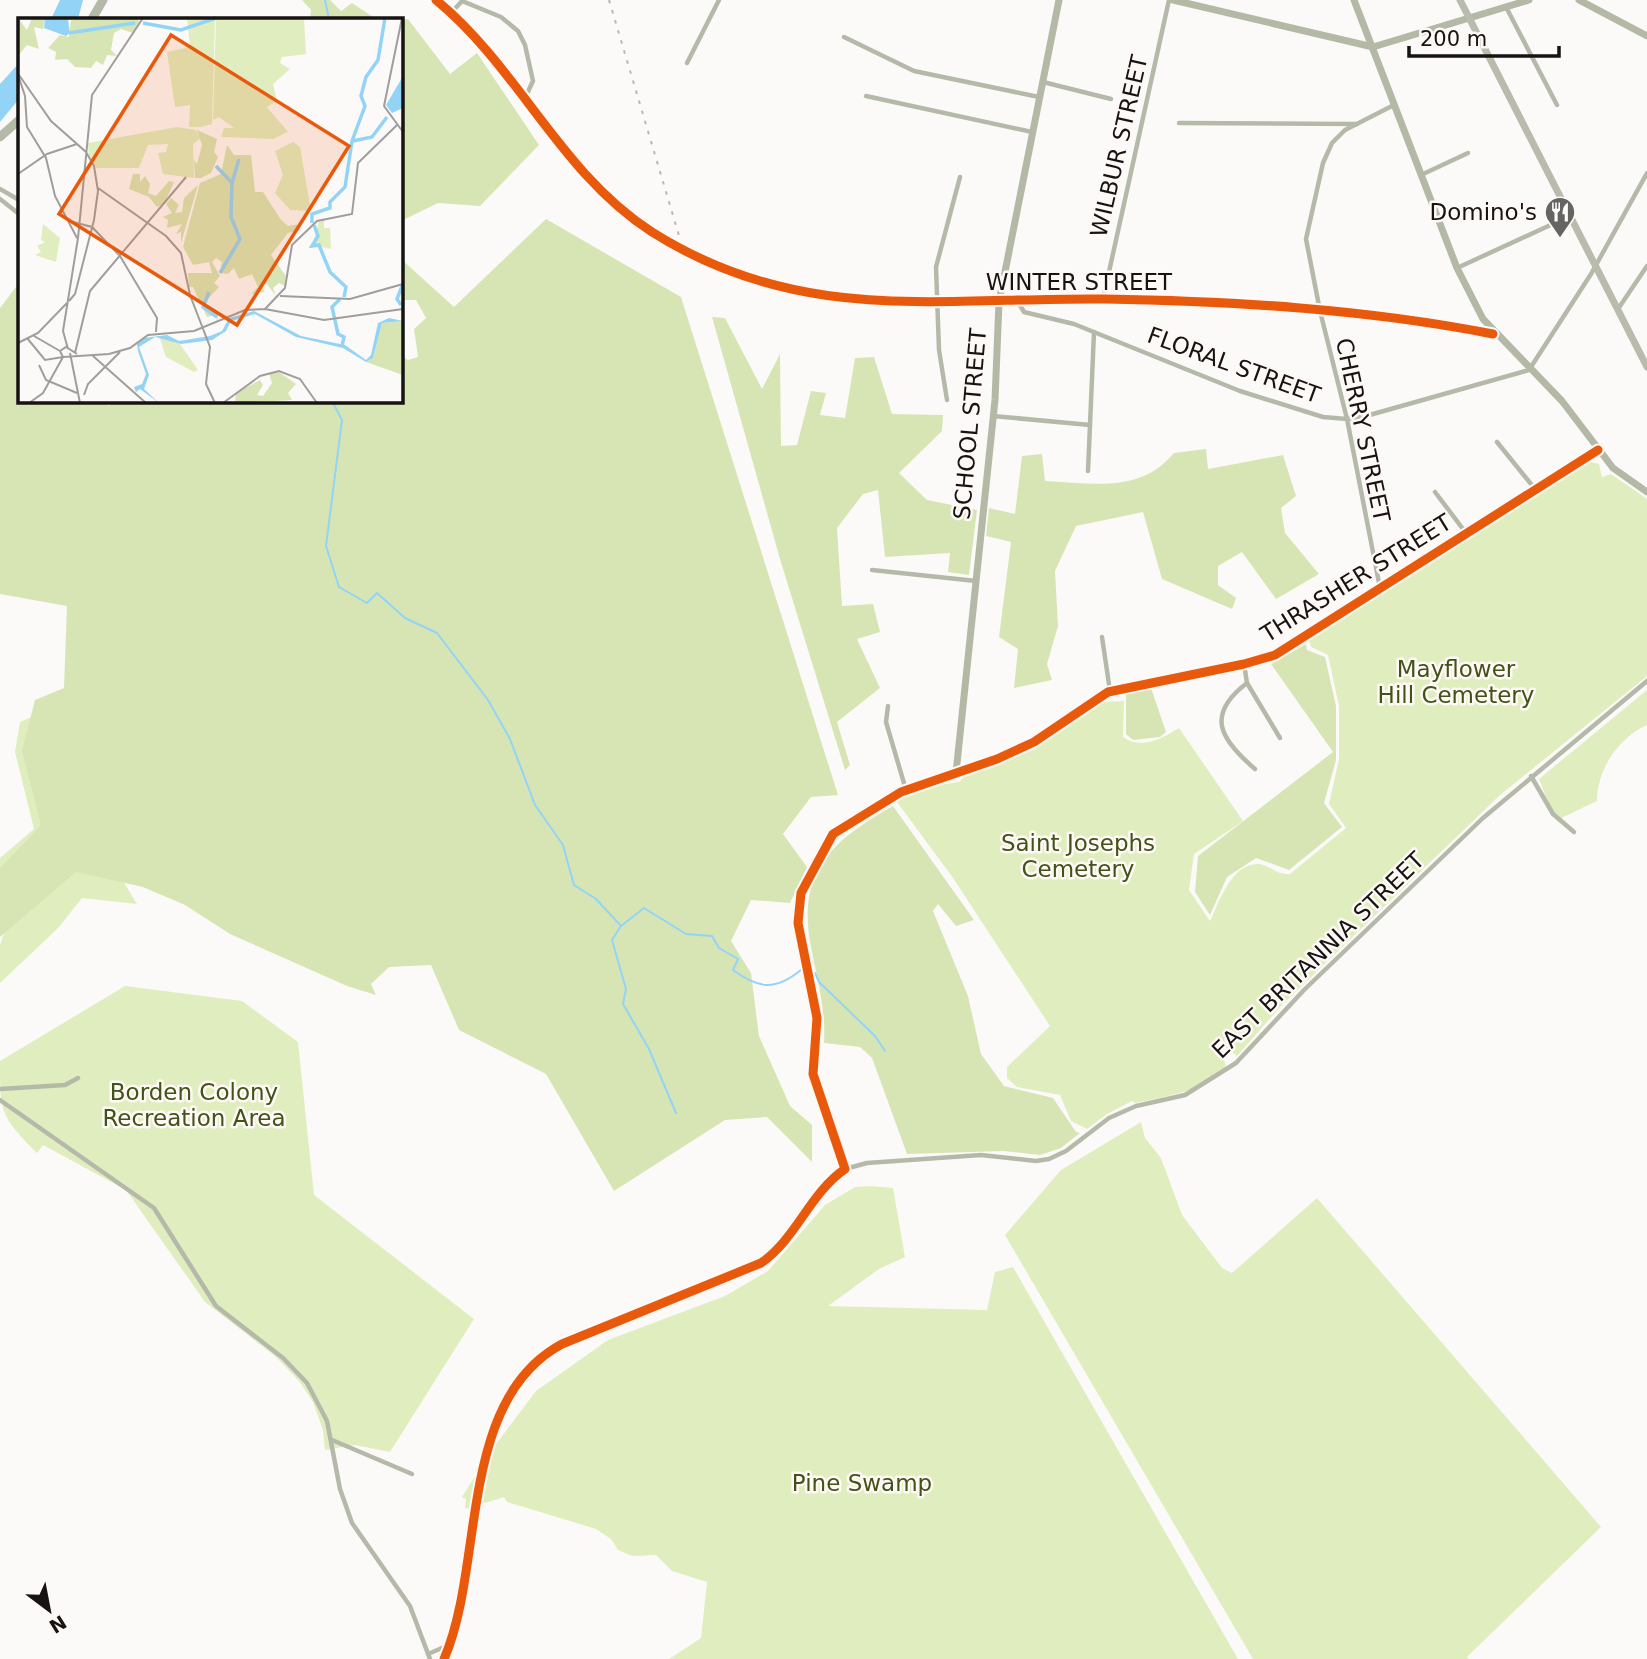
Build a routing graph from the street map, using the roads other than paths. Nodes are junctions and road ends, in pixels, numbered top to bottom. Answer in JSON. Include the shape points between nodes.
{"nodes":[{"id":1,"x":103,"y":0,"type":"edge"},
{"id":2,"x":436,"y":0,"type":"edge"},
{"id":3,"x":719,"y":0,"type":"edge"},
{"id":4,"x":1059,"y":0,"type":"edge"},
{"id":5,"x":1171,"y":0,"type":"edge"},
{"id":6,"x":1353,"y":0,"type":"edge"},
{"id":7,"x":1460,"y":0,"type":"edge"},
{"id":8,"x":1529,"y":0,"type":"edge"},
{"id":9,"x":1579,"y":0,"type":"edge"},
{"id":10,"x":1506,"y":7,"type":"junction"},
{"id":11,"x":451,"y":13,"type":"junction"},
{"id":12,"x":93,"y":18,"type":"edge"},
{"id":13,"x":1469,"y":18,"type":"junction"},
{"id":14,"x":1646,"y":35,"type":"edge"},
{"id":15,"x":844,"y":37,"type":"dead end"},
{"id":16,"x":1370,"y":47,"type":"junction"},
{"id":17,"x":687,"y":63,"type":"dead end"},
{"id":18,"x":1043,"y":82,"type":"junction"},
{"id":19,"x":866,"y":96,"type":"dead end"},
{"id":20,"x":1040,"y":97,"type":"junction"},
{"id":21,"x":1111,"y":99,"type":"dead end"},
{"id":22,"x":524,"y":100,"type":"junction"},
{"id":23,"x":1557,"y":104,"type":"dead end"},
{"id":24,"x":1392,"y":106,"type":"junction"},
{"id":25,"x":18,"y":121,"type":"edge"},
{"id":26,"x":1179,"y":122,"type":"dead end"},
{"id":27,"x":1357,"y":124,"type":"junction"},
{"id":28,"x":1033,"y":132,"type":"junction"},
{"id":29,"x":0,"y":137,"type":"edge"},
{"id":30,"x":1468,"y":153,"type":"dead end"},
{"id":31,"x":1647,"y":173,"type":"edge"},
{"id":32,"x":1419,"y":176,"type":"junction"},
{"id":33,"x":960,"y":177,"type":"dead end"},
{"id":34,"x":0,"y":188,"type":"edge"},
{"id":35,"x":0,"y":199,"type":"edge"},
{"id":36,"x":18,"y":199,"type":"edge"},
{"id":37,"x":18,"y":213,"type":"edge"},
{"id":38,"x":1570,"y":216,"type":"junction"},
{"id":39,"x":1595,"y":265,"type":"junction"},
{"id":40,"x":1647,"y":267,"type":"edge"},
{"id":41,"x":1457,"y":268,"type":"junction"},
{"id":42,"x":1103,"y":299,"type":"junction"},
{"id":43,"x":1017,"y":300,"type":"junction"},
{"id":44,"x":938,"y":301,"type":"junction"},
{"id":45,"x":999,"y":302,"type":"junction"},
{"id":46,"x":1618,"y":310,"type":"junction"},
{"id":47,"x":1320,"y":311,"type":"junction"},
{"id":48,"x":1094,"y":331,"type":"junction"},
{"id":49,"x":1493,"y":334,"type":"junction"},
{"id":50,"x":1647,"y":367,"type":"edge"},
{"id":51,"x":1529,"y":370,"type":"junction"},
{"id":52,"x":947,"y":400,"type":"dead end"},
{"id":53,"x":993,"y":416,"type":"junction"},
{"id":54,"x":1347,"y":419,"type":"junction"},
{"id":55,"x":1090,"y":425,"type":"junction"},
{"id":56,"x":1497,"y":442,"type":"dead end"},
{"id":57,"x":1598,"y":450,"type":"junction"},
{"id":58,"x":1088,"y":471,"type":"dead end"},
{"id":59,"x":1535,"y":489,"type":"junction"},
{"id":60,"x":1435,"y":492,"type":"dead end"},
{"id":61,"x":1647,"y":492,"type":"edge"},
{"id":62,"x":1466,"y":533,"type":"junction"},
{"id":63,"x":872,"y":570,"type":"dead end"},
{"id":64,"x":976,"y":581,"type":"junction"},
{"id":65,"x":1380,"y":589,"type":"junction"},
{"id":66,"x":1102,"y":637,"type":"dead end"},
{"id":67,"x":1244,"y":664,"type":"junction"},
{"id":68,"x":1647,"y":681,"type":"edge"},
{"id":69,"x":1247,"y":683,"type":"junction"},
{"id":70,"x":1110,"y":692,"type":"junction"},
{"id":71,"x":888,"y":705,"type":"dead end"},
{"id":72,"x":1280,"y":737,"type":"dead end"},
{"id":73,"x":1255,"y":769,"type":"dead end"},
{"id":74,"x":956,"y":773,"type":"junction"},
{"id":75,"x":1531,"y":776,"type":"junction"},
{"id":76,"x":906,"y":790,"type":"junction"},
{"id":77,"x":1574,"y":832,"type":"dead end"},
{"id":78,"x":78,"y":1078,"type":"dead end"},
{"id":79,"x":0,"y":1089,"type":"edge"},
{"id":80,"x":0,"y":1100,"type":"edge"},
{"id":81,"x":845,"y":1169,"type":"junction"},
{"id":82,"x":331,"y":1440,"type":"junction"},
{"id":83,"x":412,"y":1474,"type":"dead end"},
{"id":84,"x":449,"y":1644,"type":"junction"},
{"id":85,"x":429,"y":1656,"type":"edge"},
{"id":86,"x":444,"y":1659,"type":"edge"}],
"edges":[{"from":1,"to":12,"type":"highway"},
{"from":2,"to":11,"type":"street","name":"WINTER STREET"},
{"from":3,"to":17,"type":"street"},
{"from":4,"to":18,"type":"street","name":"SCHOOL STREET"},
{"from":5,"to":16,"type":"street"},
{"from":5,"to":42,"type":"street","name":"WILBUR STREET"},
{"from":6,"to":16,"type":"street"},
{"from":7,"to":13,"type":"main road"},
{"from":8,"to":10,"type":"street"},
{"from":9,"to":14,"type":"street"},
{"from":10,"to":13,"type":"street"},
{"from":10,"to":23,"type":"street"},
{"from":11,"to":22,"type":"street","name":"WINTER STREET","via":[[482,44]]},
{"from":11,"to":22,"type":"street","via":[[462,1],[501,17],[518,31],[533,81]]},
{"from":13,"to":16,"type":"street"},
{"from":13,"to":38,"type":"main road"},
{"from":15,"to":20,"type":"street","via":[[914,71]]},
{"from":16,"to":24,"type":"street"},
{"from":18,"to":20,"type":"street","name":"SCHOOL STREET"},
{"from":18,"to":21,"type":"street"},
{"from":19,"to":28,"type":"street"},
{"from":20,"to":28,"type":"street","name":"SCHOOL STREET"},
{"from":22,"to":44,"type":"street","name":"WINTER STREET","via":[[592,183],[634,219],[720,268],[798,292],[864,300]]},
{"from":24,"to":27,"type":"street","name":"CHERRY STREET"},
{"from":24,"to":32,"type":"street"},
{"from":25,"to":29,"type":"highway"},
{"from":26,"to":27,"type":"street"},
{"from":27,"to":47,"type":"street","name":"CHERRY STREET","via":[[1337,137],[1325,158],[1306,237]]},
{"from":28,"to":45,"type":"street","name":"SCHOOL STREET"},
{"from":30,"to":32,"type":"street"},
{"from":31,"to":39,"type":"street"},
{"from":32,"to":41,"type":"street"},
{"from":33,"to":44,"type":"street","via":[[936,260]]},
{"from":34,"to":36,"type":"street"},
{"from":35,"to":37,"type":"street"},
{"from":38,"to":39,"type":"main road"},
{"from":38,"to":41,"type":"street"},
{"from":39,"to":46,"type":"main road"},
{"from":39,"to":51,"type":"street"},
{"from":40,"to":46,"type":"street"},
{"from":41,"to":49,"type":"street"},
{"from":42,"to":43,"type":"street","name":"WINTER STREET"},
{"from":42,"to":47,"type":"street","name":"WINTER STREET"},
{"from":43,"to":45,"type":"street","name":"WINTER STREET"},
{"from":43,"to":48,"type":"street","name":"FLORAL STREET","via":[[1024,312]]},
{"from":44,"to":45,"type":"street","name":"WINTER STREET"},
{"from":44,"to":52,"type":"street"},
{"from":45,"to":53,"type":"street","name":"SCHOOL STREET"},
{"from":46,"to":50,"type":"main road"},
{"from":47,"to":49,"type":"street","name":"WINTER STREET"},
{"from":47,"to":54,"type":"street","name":"CHERRY STREET"},
{"from":48,"to":54,"type":"street","name":"FLORAL STREET","via":[[1276,404]]},
{"from":48,"to":55,"type":"street"},
{"from":49,"to":51,"type":"street"},
{"from":51,"to":54,"type":"street","name":"FLORAL STREET"},
{"from":51,"to":57,"type":"street","via":[[1562,401]]},
{"from":53,"to":55,"type":"street"},
{"from":53,"to":64,"type":"street","name":"SCHOOL STREET"},
{"from":54,"to":65,"type":"street","name":"CHERRY STREET"},
{"from":55,"to":58,"type":"street"},
{"from":56,"to":59,"type":"street"},
{"from":57,"to":59,"type":"street","name":"THRASHER STREET"},
{"from":57,"to":61,"type":"street","via":[[1618,472]]},
{"from":59,"to":62,"type":"street","name":"THRASHER STREET"},
{"from":60,"to":62,"type":"street"},
{"from":62,"to":65,"type":"street","name":"THRASHER STREET"},
{"from":63,"to":64,"type":"street"},
{"from":64,"to":74,"type":"street","name":"SCHOOL STREET"},
{"from":65,"to":67,"type":"street","name":"THRASHER STREET","via":[[1281,652]]},
{"from":66,"to":70,"type":"street"},
{"from":67,"to":69,"type":"street"},
{"from":67,"to":70,"type":"street","name":"THRASHER STREET"},
{"from":68,"to":75,"type":"street","name":"EAST BRITANNIA STREET"},
{"from":69,"to":72,"type":"street"},
{"from":69,"to":73,"type":"street","via":[[1225,704],[1221,726],[1231,746]]},
{"from":70,"to":74,"type":"street","name":"THRASHER STREET","via":[[1034,742]]},
{"from":71,"to":76,"type":"street","via":[[886,722]]},
{"from":74,"to":76,"type":"street","name":"THRASHER STREET"},
{"from":75,"to":77,"type":"street","via":[[1553,814]]},
{"from":75,"to":81,"type":"street","name":"EAST BRITANNIA STREET","via":[[1304,989],[1249,1051],[1203,1087],[1117,1114],[1049,1159],[981,1155],[867,1163]]},
{"from":76,"to":81,"type":"street","name":"THRASHER STREET","via":[[833,834],[799,901],[798,923],[817,1018],[813,1074]]},
{"from":78,"to":79,"type":"street","via":[[62,1085]]},
{"from":80,"to":82,"type":"street","via":[[154,1208],[216,1306],[283,1358],[307,1383],[325,1414]]},
{"from":81,"to":84,"type":"street","via":[[761,1263],[562,1344],[534,1364],[510,1398],[486,1453]]},
{"from":82,"to":83,"type":"street"},
{"from":82,"to":85,"type":"street","via":[[352,1523],[405,1597]]},
{"from":84,"to":85,"type":"street"},
{"from":84,"to":86,"type":"street"}]}
